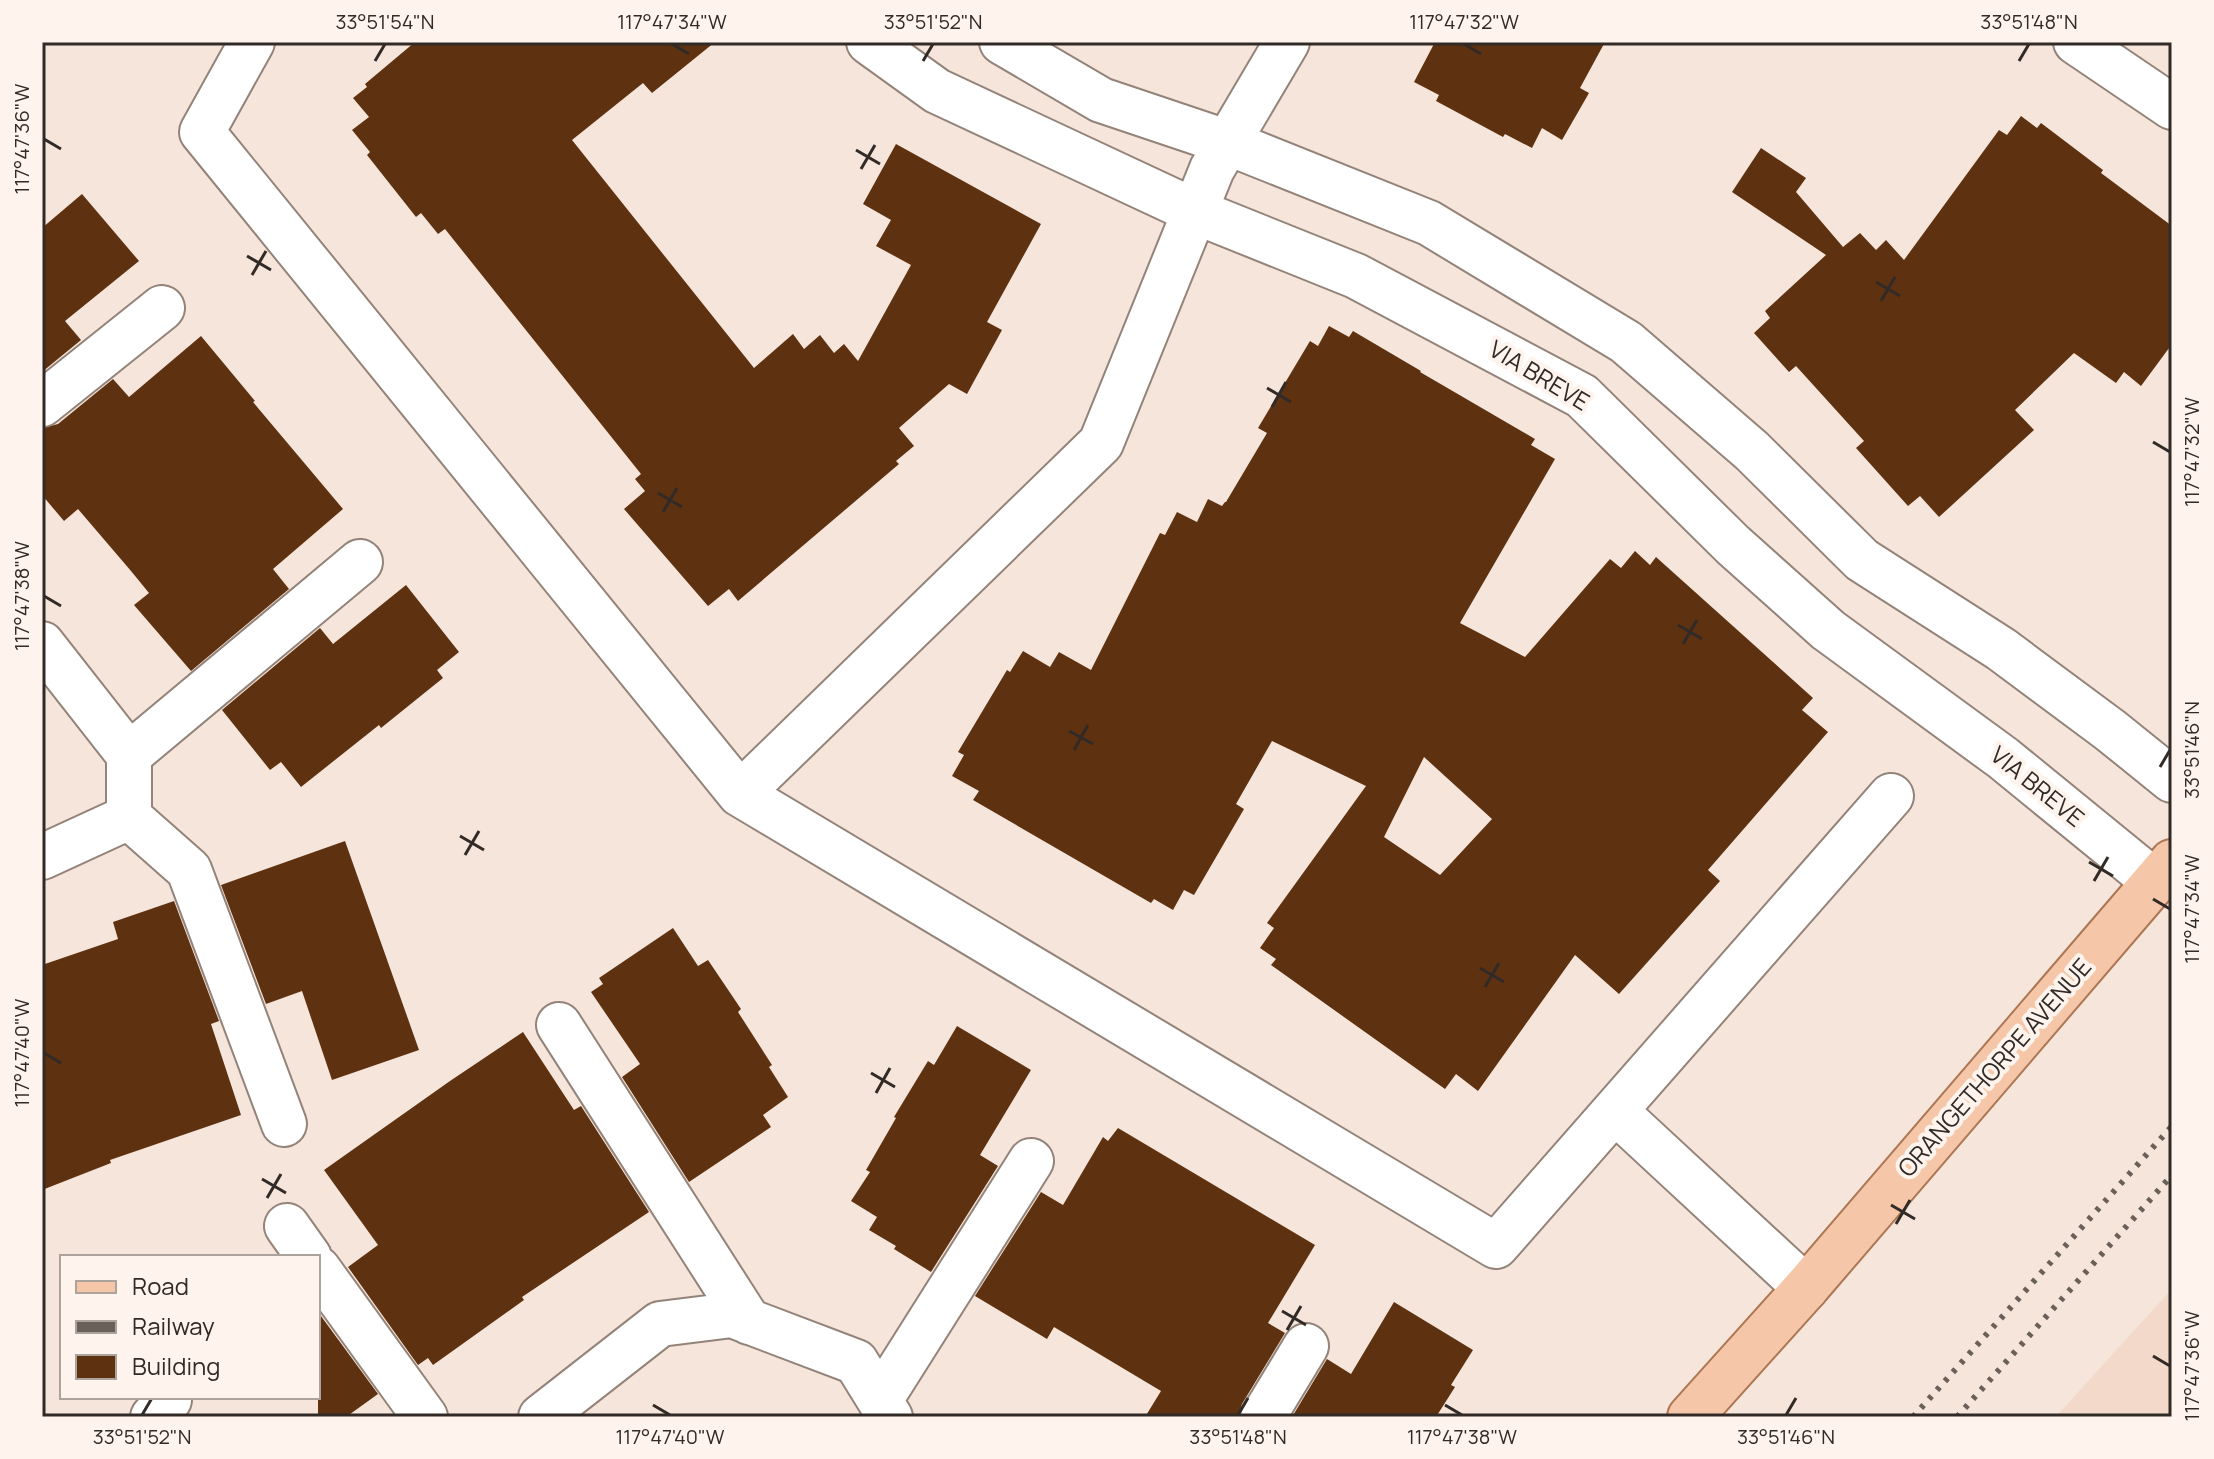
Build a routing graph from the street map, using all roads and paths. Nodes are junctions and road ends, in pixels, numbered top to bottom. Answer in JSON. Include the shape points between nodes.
{"nodes":[{"id":1,"x":252,"y":42,"type":"edge"},
{"id":2,"x":869,"y":42,"type":"edge"},
{"id":3,"x":1002,"y":42,"type":"edge"},
{"id":4,"x":1287,"y":42,"type":"edge"},
{"id":5,"x":2076,"y":42,"type":"edge"},
{"id":6,"x":2172,"y":107,"type":"edge"},
{"id":7,"x":1229,"y":143,"type":"junction"},
{"id":8,"x":1194,"y":211,"type":"junction"},
{"id":9,"x":162,"y":308,"type":"dead end"},
{"id":10,"x":42,"y":404,"type":"edge"},
{"id":11,"x":360,"y":562,"type":"dead end"},
{"id":12,"x":42,"y":644,"type":"edge"},
{"id":13,"x":129,"y":755,"type":"junction"},
{"id":14,"x":2172,"y":780,"type":"edge"},
{"id":15,"x":740,"y":794,"type":"junction"},
{"id":16,"x":1891,"y":796,"type":"dead end"},
{"id":17,"x":129,"y":817,"type":"junction"},
{"id":18,"x":42,"y":857,"type":"edge"},
{"id":19,"x":2163,"y":872,"type":"edge"},
{"id":20,"x":559,"y":1025,"type":"dead end"},
{"id":21,"x":1615,"y":1111,"type":"junction"},
{"id":22,"x":284,"y":1124,"type":"dead end"},
{"id":23,"x":1031,"y":1161,"type":"dead end"},
{"id":24,"x":320,"y":1272,"type":"edge"},
{"id":25,"x":1806,"y":1288,"type":"junction"},
{"id":26,"x":749,"y":1322,"type":"junction"},
{"id":27,"x":1306,"y":1346,"type":"dead end"},
{"id":28,"x":885,"y":1408,"type":"edge"},
{"id":29,"x":425,"y":1417,"type":"edge"},
{"id":30,"x":541,"y":1417,"type":"edge"},
{"id":31,"x":1263,"y":1417,"type":"edge"},
{"id":32,"x":1690,"y":1417,"type":"edge"}],
"edges":[{"from":1,"to":15,"type":"street","via":[[202,132]]},
{"from":2,"to":8,"type":"street","name":"VIA BREVE","via":[[937,91]]},
{"from":3,"to":7,"type":"street","via":[[1101,100]]},
{"from":4,"to":7,"type":"street"},
{"from":5,"to":6,"type":"street"},
{"from":7,"to":8,"type":"street"},
{"from":7,"to":14,"type":"street","via":[[1429,223],[1626,342],[1752,451],[1862,560],[2001,649]]},
{"from":8,"to":15,"type":"street","via":[[1101,443]]},
{"from":8,"to":19,"type":"street","name":"VIA BREVE","via":[[1356,276],[1582,396],[1828,630]]},
{"from":9,"to":10,"type":"street"},
{"from":11,"to":13,"type":"street"},
{"from":12,"to":13,"type":"street"},
{"from":13,"to":17,"type":"street"},
{"from":15,"to":21,"type":"street","via":[[1496,1246]]},
{"from":16,"to":21,"type":"street"},
{"from":17,"to":18,"type":"street"},
{"from":17,"to":22,"type":"street","via":[[189,870]]},
{"from":19,"to":25,"type":"main road","name":"ORANGETHORPE AVENUE"},
{"from":20,"to":26,"type":"street"},
{"from":21,"to":25,"type":"street"},
{"from":23,"to":28,"type":"street"},
{"from":24,"to":29,"type":"street"},
{"from":25,"to":32,"type":"main road","name":"ORANGETHORPE AVENUE"},
{"from":26,"to":28,"type":"street","via":[[856,1362]]},
{"from":26,"to":30,"type":"street","via":[[732,1315],[660,1324]]},
{"from":27,"to":31,"type":"street"}]}
